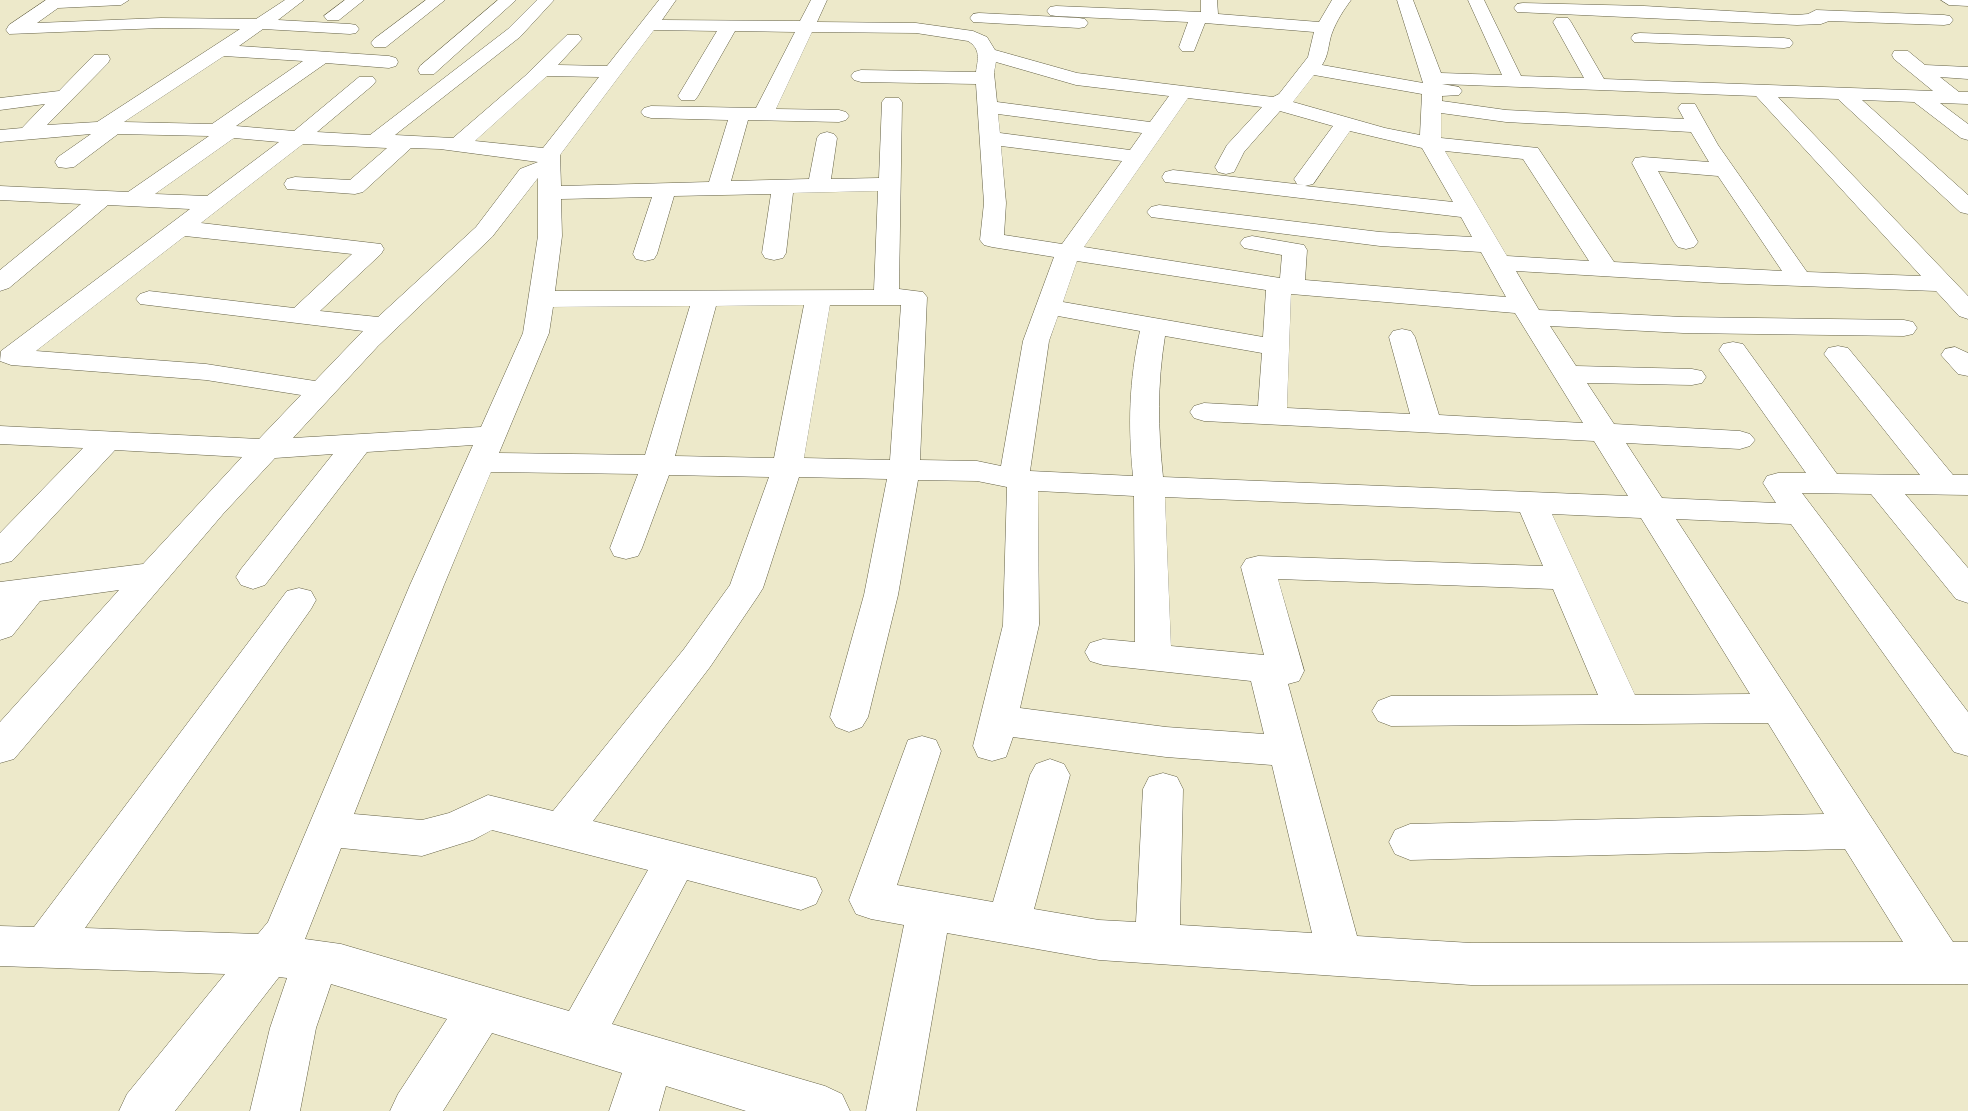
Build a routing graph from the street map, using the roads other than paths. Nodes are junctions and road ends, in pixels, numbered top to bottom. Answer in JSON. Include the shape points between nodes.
{"nodes":[{"id":1,"x":122,"y":0,"type":"edge"},
{"id":2,"x":356,"y":0,"type":"edge"},
{"id":3,"x":437,"y":0,"type":"edge"},
{"id":4,"x":508,"y":0,"type":"edge"},
{"id":5,"x":546,"y":0,"type":"edge"},
{"id":6,"x":668,"y":0,"type":"edge"},
{"id":7,"x":819,"y":0,"type":"edge"},
{"id":8,"x":987,"y":0,"type":"edge"},
{"id":9,"x":1343,"y":0,"type":"edge"},
{"id":10,"x":1405,"y":0,"type":"edge"},
{"id":11,"x":1476,"y":0,"type":"edge"},
{"id":12,"x":1919,"y":0,"type":"edge"},
{"id":13,"x":1948,"y":0,"type":"edge"},
{"id":14,"x":261,"y":1,"type":"edge"},
{"id":15,"x":295,"y":1,"type":"edge"},
{"id":16,"x":1968,"y":1,"type":"edge"},
{"id":17,"x":56,"y":2,"type":"edge"},
{"id":18,"x":1640,"y":5,"type":"edge"},
{"id":19,"x":1684,"y":7,"type":"edge"},
{"id":20,"x":1522,"y":8,"type":"dead end"},
{"id":21,"x":164,"y":9,"type":"dead end"},
{"id":22,"x":898,"y":9,"type":"dead end"},
{"id":23,"x":1057,"y":11,"type":"edge"},
{"id":24,"x":1568,"y":11,"type":"edge"},
{"id":25,"x":1618,"y":11,"type":"junction"},
{"id":26,"x":1205,"y":12,"type":"edge"},
{"id":27,"x":333,"y":16,"type":"dead end"},
{"id":28,"x":979,"y":18,"type":"junction"},
{"id":29,"x":148,"y":24,"type":"junction"},
{"id":30,"x":260,"y":24,"type":"junction"},
{"id":31,"x":648,"y":25,"type":"junction"},
{"id":32,"x":729,"y":26,"type":"junction"},
{"id":33,"x":806,"y":27,"type":"junction"},
{"id":34,"x":884,"y":28,"type":"junction"},
{"id":35,"x":1326,"y":28,"type":"junction"},
{"id":36,"x":15,"y":29,"type":"junction"},
{"id":37,"x":350,"y":29,"type":"dead end"},
{"id":38,"x":974,"y":36,"type":"junction"},
{"id":39,"x":1640,"y":38,"type":"junction"},
{"id":40,"x":573,"y":39,"type":"dead end"},
{"id":41,"x":0,"y":41,"type":"edge"},
{"id":42,"x":380,"y":43,"type":"dead end"},
{"id":43,"x":1784,"y":43,"type":"dead end"},
{"id":44,"x":1188,"y":46,"type":"dead end"},
{"id":45,"x":221,"y":50,"type":"junction"},
{"id":46,"x":988,"y":54,"type":"junction"},
{"id":47,"x":1654,"y":54,"type":"dead end"},
{"id":48,"x":1901,"y":55,"type":"dead end"},
{"id":49,"x":322,"y":57,"type":"junction"},
{"id":50,"x":100,"y":59,"type":"dead end"},
{"id":51,"x":389,"y":62,"type":"dead end"},
{"id":52,"x":427,"y":70,"type":"dead end"},
{"id":53,"x":542,"y":70,"type":"junction"},
{"id":54,"x":1919,"y":70,"type":"junction"},
{"id":55,"x":612,"y":72,"type":"junction"},
{"id":56,"x":1968,"y":73,"type":"edge"},
{"id":57,"x":861,"y":75,"type":"junction"},
{"id":58,"x":1303,"y":76,"type":"junction"},
{"id":59,"x":985,"y":78,"type":"junction"},
{"id":60,"x":366,"y":81,"type":"dead end"},
{"id":61,"x":1514,"y":81,"type":"junction"},
{"id":62,"x":1675,"y":81,"type":"junction"},
{"id":63,"x":1597,"y":84,"type":"junction"},
{"id":64,"x":1760,"y":89,"type":"junction"},
{"id":65,"x":1183,"y":91,"type":"junction"},
{"id":66,"x":1432,"y":92,"type":"junction"},
{"id":67,"x":1843,"y":93,"type":"junction"},
{"id":68,"x":64,"y":96,"type":"junction"},
{"id":69,"x":688,"y":96,"type":"dead end"},
{"id":70,"x":854,"y":96,"type":"dead end"},
{"id":71,"x":1919,"y":96,"type":"junction"},
{"id":72,"x":1961,"y":98,"type":"edge"},
{"id":73,"x":892,"y":102,"type":"dead end"},
{"id":74,"x":1629,"y":102,"type":"dead end"},
{"id":75,"x":1276,"y":103,"type":"junction"},
{"id":76,"x":0,"y":104,"type":"edge"},
{"id":77,"x":987,"y":107,"type":"junction"},
{"id":78,"x":651,"y":112,"type":"dead end"},
{"id":79,"x":740,"y":114,"type":"junction"},
{"id":80,"x":763,"y":115,"type":"junction"},
{"id":81,"x":839,"y":116,"type":"dead end"},
{"id":82,"x":1352,"y":125,"type":"junction"},
{"id":83,"x":1698,"y":126,"type":"junction"},
{"id":84,"x":107,"y":128,"type":"junction"},
{"id":85,"x":1156,"y":129,"type":"junction"},
{"id":86,"x":222,"y":131,"type":"junction"},
{"id":87,"x":28,"y":133,"type":"junction"},
{"id":88,"x":1968,"y":134,"type":"edge"},
{"id":89,"x":0,"y":136,"type":"edge"},
{"id":90,"x":299,"y":137,"type":"junction"},
{"id":91,"x":827,"y":138,"type":"dead end"},
{"id":92,"x":990,"y":138,"type":"junction"},
{"id":93,"x":375,"y":141,"type":"junction"},
{"id":94,"x":406,"y":142,"type":"junction"},
{"id":95,"x":1430,"y":142,"type":"junction"},
{"id":96,"x":458,"y":145,"type":"junction"},
{"id":97,"x":1137,"y":157,"type":"junction"},
{"id":98,"x":66,"y":162,"type":"dead end"},
{"id":99,"x":1226,"y":167,"type":"dead end"},
{"id":100,"x":1725,"y":170,"type":"junction"},
{"id":101,"x":549,"y":171,"type":"junction"},
{"id":102,"x":1173,"y":177,"type":"dead end"},
{"id":103,"x":1305,"y":179,"type":"dead end"},
{"id":104,"x":295,"y":184,"type":"dead end"},
{"id":105,"x":888,"y":184,"type":"junction"},
{"id":106,"x":819,"y":186,"type":"junction"},
{"id":107,"x":783,"y":187,"type":"junction"},
{"id":108,"x":718,"y":189,"type":"junction"},
{"id":109,"x":665,"y":190,"type":"junction"},
{"id":110,"x":0,"y":193,"type":"edge"},
{"id":111,"x":102,"y":198,"type":"junction"},
{"id":112,"x":133,"y":199,"type":"junction"},
{"id":113,"x":210,"y":203,"type":"junction"},
{"id":114,"x":1968,"y":207,"type":"edge"},
{"id":115,"x":1468,"y":210,"type":"junction"},
{"id":116,"x":178,"y":228,"type":"junction"},
{"id":117,"x":1686,"y":242,"type":"dead end"},
{"id":118,"x":1068,"y":252,"type":"junction"},
{"id":119,"x":774,"y":253,"type":"dead end"},
{"id":120,"x":645,"y":254,"type":"dead end"},
{"id":121,"x":1493,"y":254,"type":"junction"},
{"id":122,"x":1607,"y":270,"type":"junction"},
{"id":123,"x":1800,"y":279,"type":"junction"},
{"id":124,"x":0,"y":282,"type":"edge"},
{"id":125,"x":1943,"y":284,"type":"junction"},
{"id":126,"x":1285,"y":286,"type":"junction"},
{"id":127,"x":541,"y":298,"type":"junction"},
{"id":128,"x":705,"y":298,"type":"junction"},
{"id":129,"x":818,"y":298,"type":"junction"},
{"id":130,"x":886,"y":298,"type":"junction"},
{"id":131,"x":149,"y":299,"type":"dead end"},
{"id":132,"x":1773,"y":302,"type":"junction"},
{"id":133,"x":1048,"y":307,"type":"junction"},
{"id":134,"x":1968,"y":310,"type":"edge"},
{"id":135,"x":1527,"y":312,"type":"junction"},
{"id":136,"x":300,"y":316,"type":"junction"},
{"id":137,"x":384,"y":326,"type":"junction"},
{"id":138,"x":1154,"y":326,"type":"junction"},
{"id":139,"x":1904,"y":328,"type":"dead end"},
{"id":140,"x":1402,"y":338,"type":"dead end"},
{"id":141,"x":1276,"y":347,"type":"junction"},
{"id":142,"x":1733,"y":350,"type":"dead end"},
{"id":143,"x":1838,"y":354,"type":"dead end"},
{"id":144,"x":1968,"y":354,"type":"edge"},
{"id":145,"x":1968,"y":368,"type":"edge"},
{"id":146,"x":1567,"y":374,"type":"junction"},
{"id":147,"x":1692,"y":377,"type":"dead end"},
{"id":148,"x":322,"y":390,"type":"junction"},
{"id":149,"x":1204,"y":412,"type":"dead end"},
{"id":150,"x":1272,"y":415,"type":"junction"},
{"id":151,"x":1427,"y":424,"type":"junction"},
{"id":152,"x":1604,"y":433,"type":"junction"},
{"id":153,"x":0,"y":435,"type":"edge"},
{"id":154,"x":1740,"y":440,"type":"dead end"},
{"id":155,"x":107,"y":441,"type":"junction"},
{"id":156,"x":358,"y":443,"type":"junction"},
{"id":157,"x":266,"y":449,"type":"junction"},
{"id":158,"x":486,"y":449,"type":"junction"},
{"id":159,"x":657,"y":465,"type":"junction"},
{"id":160,"x":787,"y":468,"type":"junction"},
{"id":161,"x":904,"y":470,"type":"junction"},
{"id":162,"x":1018,"y":480,"type":"junction"},
{"id":163,"x":1828,"y":483,"type":"junction"},
{"id":164,"x":1880,"y":484,"type":"junction"},
{"id":165,"x":1957,"y":485,"type":"edge"},
{"id":166,"x":1149,"y":487,"type":"junction"},
{"id":167,"x":1532,"y":504,"type":"junction"},
{"id":168,"x":1652,"y":509,"type":"junction"},
{"id":169,"x":1801,"y":514,"type":"junction"},
{"id":170,"x":626,"y":548,"type":"dead end"},
{"id":171,"x":0,"y":553,"type":"edge"},
{"id":172,"x":153,"y":574,"type":"junction"},
{"id":173,"x":253,"y":577,"type":"dead end"},
{"id":174,"x":1565,"y":578,"type":"junction"},
{"id":175,"x":1968,"y":591,"type":"edge"},
{"id":176,"x":15,"y":592,"type":"edge"},
{"id":177,"x":299,"y":600,"type":"dead end"},
{"id":178,"x":0,"y":627,"type":"edge"},
{"id":179,"x":1103,"y":652,"type":"dead end"},
{"id":180,"x":1153,"y":657,"type":"junction"},
{"id":181,"x":1266,"y":668,"type":"junction"},
{"id":182,"x":1777,"y":708,"type":"junction"},
{"id":183,"x":1623,"y":710,"type":"junction"},
{"id":184,"x":1391,"y":711,"type":"dead end"},
{"id":185,"x":849,"y":717,"type":"dead end"},
{"id":186,"x":1968,"y":741,"type":"edge"},
{"id":187,"x":0,"y":748,"type":"edge"},
{"id":188,"x":921,"y":751,"type":"dead end"},
{"id":189,"x":1287,"y":751,"type":"junction"},
{"id":190,"x":1050,"y":775,"type":"dead end"},
{"id":191,"x":1163,"y":789,"type":"dead end"},
{"id":192,"x":328,"y":829,"type":"junction"},
{"id":193,"x":561,"y":831,"type":"junction"},
{"id":194,"x":1856,"y":831,"type":"junction"},
{"id":195,"x":1410,"y":842,"type":"dead end"},
{"id":196,"x":676,"y":860,"type":"junction"},
{"id":197,"x":801,"y":891,"type":"dead end"},
{"id":198,"x":929,"y":910,"type":"junction"},
{"id":199,"x":1008,"y":924,"type":"junction"},
{"id":200,"x":1157,"y":944,"type":"junction"},
{"id":201,"x":0,"y":946,"type":"edge"},
{"id":202,"x":45,"y":948,"type":"junction"},
{"id":203,"x":269,"y":955,"type":"junction"},
{"id":204,"x":1340,"y":955,"type":"junction"},
{"id":205,"x":316,"y":961,"type":"junction"},
{"id":206,"x":1954,"y":962,"type":"edge"},
{"id":207,"x":482,"y":1007,"type":"junction"},
{"id":208,"x":580,"y":1037,"type":"junction"},
{"id":209,"x":650,"y":1058,"type":"junction"},
{"id":210,"x":144,"y":1111,"type":"edge"},
{"id":211,"x":275,"y":1111,"type":"edge"},
{"id":212,"x":415,"y":1111,"type":"edge"},
{"id":213,"x":634,"y":1111,"type":"edge"},
{"id":214,"x":825,"y":1111,"type":"edge"},
{"id":215,"x":891,"y":1111,"type":"edge"}],
"edges":[{"from":1,"to":17,"type":"street"},
{"from":2,"to":27,"type":"street"},
{"from":3,"to":42,"type":"street"},
{"from":4,"to":52,"type":"street"},
{"from":5,"to":93,"type":"street","via":[[514,33]]},
{"from":6,"to":31,"type":"street"},
{"from":7,"to":33,"type":"street"},
{"from":8,"to":28,"type":"street"},
{"from":9,"to":35,"type":"street","via":[[1336,5]]},
{"from":10,"to":66,"type":"street"},
{"from":11,"to":61,"type":"street"},
{"from":12,"to":19,"type":"street","via":[[1949,23],[1816,15],[1821,20],[1797,20]]},
{"from":13,"to":16,"type":"street"},
{"from":14,"to":15,"type":"street"},
{"from":15,"to":30,"type":"street"},
{"from":17,"to":36,"type":"street"},
{"from":18,"to":19,"type":"street"},
{"from":18,"to":25,"type":"street"},
{"from":20,"to":24,"type":"street"},
{"from":21,"to":29,"type":"street"},
{"from":22,"to":34,"type":"street"},
{"from":23,"to":26,"type":"street","via":[[1120,26],[1123,14]]},
{"from":23,"to":28,"type":"street"},
{"from":24,"to":25,"type":"street"},
{"from":24,"to":63,"type":"street"},
{"from":25,"to":39,"type":"street"},
{"from":26,"to":35,"type":"street"},
{"from":26,"to":44,"type":"street"},
{"from":28,"to":38,"type":"street"},
{"from":29,"to":30,"type":"street"},
{"from":29,"to":36,"type":"street"},
{"from":30,"to":37,"type":"street"},
{"from":30,"to":45,"type":"street"},
{"from":31,"to":32,"type":"street"},
{"from":31,"to":55,"type":"street"},
{"from":32,"to":33,"type":"street"},
{"from":32,"to":69,"type":"street"},
{"from":33,"to":34,"type":"street"},
{"from":33,"to":80,"type":"street"},
{"from":34,"to":38,"type":"street"},
{"from":34,"to":57,"type":"street","via":[[868,51]]},
{"from":35,"to":58,"type":"street","via":[[1317,58]]},
{"from":36,"to":41,"type":"street"},
{"from":38,"to":46,"type":"street"},
{"from":39,"to":43,"type":"street"},
{"from":39,"to":47,"type":"street"},
{"from":40,"to":53,"type":"street"},
{"from":45,"to":49,"type":"street"},
{"from":45,"to":84,"type":"street"},
{"from":46,"to":59,"type":"street"},
{"from":46,"to":65,"type":"street","via":[[1076,79]]},
{"from":48,"to":54,"type":"street"},
{"from":49,"to":51,"type":"street"},
{"from":49,"to":86,"type":"street"},
{"from":50,"to":68,"type":"street"},
{"from":53,"to":55,"type":"street"},
{"from":53,"to":96,"type":"street"},
{"from":54,"to":56,"type":"street"},
{"from":54,"to":72,"type":"street"},
{"from":55,"to":101,"type":"street"},
{"from":57,"to":59,"type":"street"},
{"from":57,"to":70,"type":"street"},
{"from":58,"to":66,"type":"street"},
{"from":58,"to":75,"type":"street","via":[[1286,98]]},
{"from":58,"to":82,"type":"street","via":[[1366,102]]},
{"from":59,"to":77,"type":"street"},
{"from":60,"to":90,"type":"street"},
{"from":61,"to":63,"type":"street"},
{"from":61,"to":66,"type":"street"},
{"from":62,"to":63,"type":"street"},
{"from":62,"to":64,"type":"street"},
{"from":62,"to":83,"type":"street"},
{"from":64,"to":67,"type":"street"},
{"from":64,"to":125,"type":"street"},
{"from":65,"to":75,"type":"street"},
{"from":65,"to":85,"type":"street"},
{"from":66,"to":74,"type":"street"},
{"from":66,"to":83,"type":"street","via":[[1506,116]]},
{"from":66,"to":95,"type":"street"},
{"from":67,"to":71,"type":"street"},
{"from":67,"to":114,"type":"street"},
{"from":68,"to":76,"type":"street"},
{"from":68,"to":87,"type":"street"},
{"from":71,"to":72,"type":"street"},
{"from":71,"to":88,"type":"street"},
{"from":73,"to":105,"type":"street"},
{"from":75,"to":82,"type":"street"},
{"from":75,"to":99,"type":"street","via":[[1235,150]]},
{"from":77,"to":85,"type":"street"},
{"from":77,"to":92,"type":"street"},
{"from":78,"to":79,"type":"street"},
{"from":79,"to":80,"type":"street"},
{"from":79,"to":108,"type":"street"},
{"from":80,"to":81,"type":"street"},
{"from":82,"to":95,"type":"street"},
{"from":82,"to":103,"type":"street"},
{"from":83,"to":100,"type":"street"},
{"from":84,"to":86,"type":"street"},
{"from":84,"to":87,"type":"street"},
{"from":84,"to":98,"type":"street"},
{"from":85,"to":97,"type":"street"},
{"from":86,"to":90,"type":"street"},
{"from":86,"to":112,"type":"street"},
{"from":87,"to":89,"type":"street"},
{"from":90,"to":93,"type":"street"},
{"from":90,"to":113,"type":"street"},
{"from":91,"to":106,"type":"street"},
{"from":92,"to":97,"type":"street"},
{"from":92,"to":118,"type":"street","via":[[992,240]]},
{"from":93,"to":94,"type":"street"},
{"from":94,"to":96,"type":"street"},
{"from":94,"to":104,"type":"street","via":[[355,187]]},
{"from":95,"to":115,"type":"street"},
{"from":95,"to":122,"type":"street","via":[[1530,153]]},
{"from":96,"to":101,"type":"street"},
{"from":97,"to":118,"type":"street"},
{"from":100,"to":117,"type":"street","via":[[1643,163]]},
{"from":100,"to":123,"type":"street"},
{"from":101,"to":109,"type":"street"},
{"from":101,"to":127,"type":"street","via":[[550,236]]},
{"from":101,"to":137,"type":"street","via":[[528,174],[483,232]]},
{"from":102,"to":115,"type":"street"},
{"from":105,"to":106,"type":"street"},
{"from":105,"to":130,"type":"street"},
{"from":106,"to":107,"type":"street"},
{"from":107,"to":108,"type":"street"},
{"from":107,"to":119,"type":"street"},
{"from":108,"to":109,"type":"street"},
{"from":109,"to":120,"type":"street"},
{"from":110,"to":111,"type":"street"},
{"from":111,"to":112,"type":"street"},
{"from":111,"to":124,"type":"street"},
{"from":112,"to":113,"type":"street"},
{"from":113,"to":116,"type":"street"},
{"from":115,"to":121,"type":"street"},
{"from":116,"to":136,"type":"street","via":[[372,249]]},
{"from":116,"to":148,"type":"street","via":[[11,357],[206,372]]},
{"from":118,"to":126,"type":"street"},
{"from":118,"to":133,"type":"street"},
{"from":121,"to":122,"type":"street"},
{"from":121,"to":126,"type":"street","via":[[1380,239],[1150,218],[1294,250]]},
{"from":121,"to":135,"type":"street"},
{"from":122,"to":132,"type":"street"},
{"from":123,"to":125,"type":"street"},
{"from":123,"to":132,"type":"street"},
{"from":125,"to":134,"type":"street"},
{"from":126,"to":135,"type":"street"},
{"from":126,"to":141,"type":"street"},
{"from":127,"to":128,"type":"street"},
{"from":127,"to":158,"type":"street","via":[[536,333]]},
{"from":128,"to":129,"type":"street"},
{"from":128,"to":159,"type":"street"},
{"from":129,"to":130,"type":"street"},
{"from":129,"to":160,"type":"street"},
{"from":130,"to":161,"type":"street","via":[[914,297]]},
{"from":131,"to":136,"type":"street"},
{"from":132,"to":135,"type":"street","via":[[1683,325]]},
{"from":132,"to":139,"type":"street"},
{"from":133,"to":138,"type":"street"},
{"from":133,"to":162,"type":"street","via":[[1036,341]]},
{"from":135,"to":146,"type":"street"},
{"from":136,"to":137,"type":"street"},
{"from":137,"to":148,"type":"street"},
{"from":138,"to":141,"type":"street"},
{"from":138,"to":166,"type":"street","via":[[1146,367],[1143,425]]},
{"from":140,"to":151,"type":"street"},
{"from":141,"to":150,"type":"street"},
{"from":142,"to":163,"type":"street"},
{"from":143,"to":165,"type":"street"},
{"from":144,"to":145,"type":"street","via":[[1955,355]]},
{"from":146,"to":147,"type":"street"},
{"from":146,"to":152,"type":"street"},
{"from":148,"to":157,"type":"street"},
{"from":149,"to":150,"type":"street"},
{"from":150,"to":151,"type":"street"},
{"from":151,"to":152,"type":"street"},
{"from":152,"to":154,"type":"street"},
{"from":152,"to":168,"type":"street"},
{"from":153,"to":155,"type":"street"},
{"from":155,"to":157,"type":"street"},
{"from":155,"to":171,"type":"street"},
{"from":156,"to":157,"type":"street"},
{"from":156,"to":158,"type":"street"},
{"from":156,"to":173,"type":"street"},
{"from":157,"to":172,"type":"street"},
{"from":158,"to":159,"type":"street"},
{"from":158,"to":192,"type":"street"},
{"from":159,"to":160,"type":"street"},
{"from":159,"to":170,"type":"street"},
{"from":160,"to":161,"type":"street"},
{"from":160,"to":193,"type":"street","via":[[746,588],[697,658]]},
{"from":161,"to":162,"type":"street","via":[[977,471]]},
{"from":161,"to":185,"type":"street","via":[[875,622]]},
{"from":162,"to":166,"type":"street"},
{"from":162,"to":189,"type":"street","via":[[1021,625],[996,733]]},
{"from":163,"to":164,"type":"street"},
{"from":163,"to":169,"type":"street","via":[[1778,483]]},
{"from":164,"to":165,"type":"street"},
{"from":164,"to":175,"type":"street"},
{"from":166,"to":167,"type":"street"},
{"from":166,"to":180,"type":"street"},
{"from":167,"to":168,"type":"street"},
{"from":167,"to":174,"type":"street"},
{"from":168,"to":169,"type":"street"},
{"from":168,"to":182,"type":"street"},
{"from":169,"to":186,"type":"street"},
{"from":172,"to":176,"type":"street"},
{"from":172,"to":187,"type":"street"},
{"from":174,"to":181,"type":"street","via":[[1258,567],[1286,671]]},
{"from":174,"to":183,"type":"street"},
{"from":176,"to":178,"type":"street"},
{"from":177,"to":202,"type":"street"},
{"from":179,"to":180,"type":"street"},
{"from":180,"to":181,"type":"street"},
{"from":181,"to":189,"type":"street"},
{"from":182,"to":183,"type":"street"},
{"from":182,"to":194,"type":"street"},
{"from":183,"to":184,"type":"street"},
{"from":188,"to":198,"type":"street","via":[[871,900]]},
{"from":189,"to":204,"type":"street"},
{"from":190,"to":199,"type":"street"},
{"from":191,"to":200,"type":"street"},
{"from":192,"to":193,"type":"street","via":[[422,838],[459,828],[488,812]]},
{"from":192,"to":203,"type":"street","via":[[285,935]]},
{"from":193,"to":196,"type":"street"},
{"from":194,"to":195,"type":"street"},
{"from":194,"to":206,"type":"street"},
{"from":196,"to":197,"type":"street"},
{"from":196,"to":208,"type":"street"},
{"from":198,"to":199,"type":"street"},
{"from":198,"to":215,"type":"street"},
{"from":199,"to":200,"type":"street","via":[[1099,940]]},
{"from":200,"to":204,"type":"street"},
{"from":201,"to":202,"type":"street"},
{"from":202,"to":203,"type":"street"},
{"from":203,"to":205,"type":"street"},
{"from":203,"to":210,"type":"street"},
{"from":204,"to":206,"type":"street","via":[[1471,964]]},
{"from":205,"to":207,"type":"street"},
{"from":205,"to":211,"type":"street","via":[[293,1028]]},
{"from":207,"to":208,"type":"street"},
{"from":207,"to":212,"type":"street"},
{"from":208,"to":209,"type":"street"},
{"from":209,"to":213,"type":"street"},
{"from":209,"to":214,"type":"street"}]}
